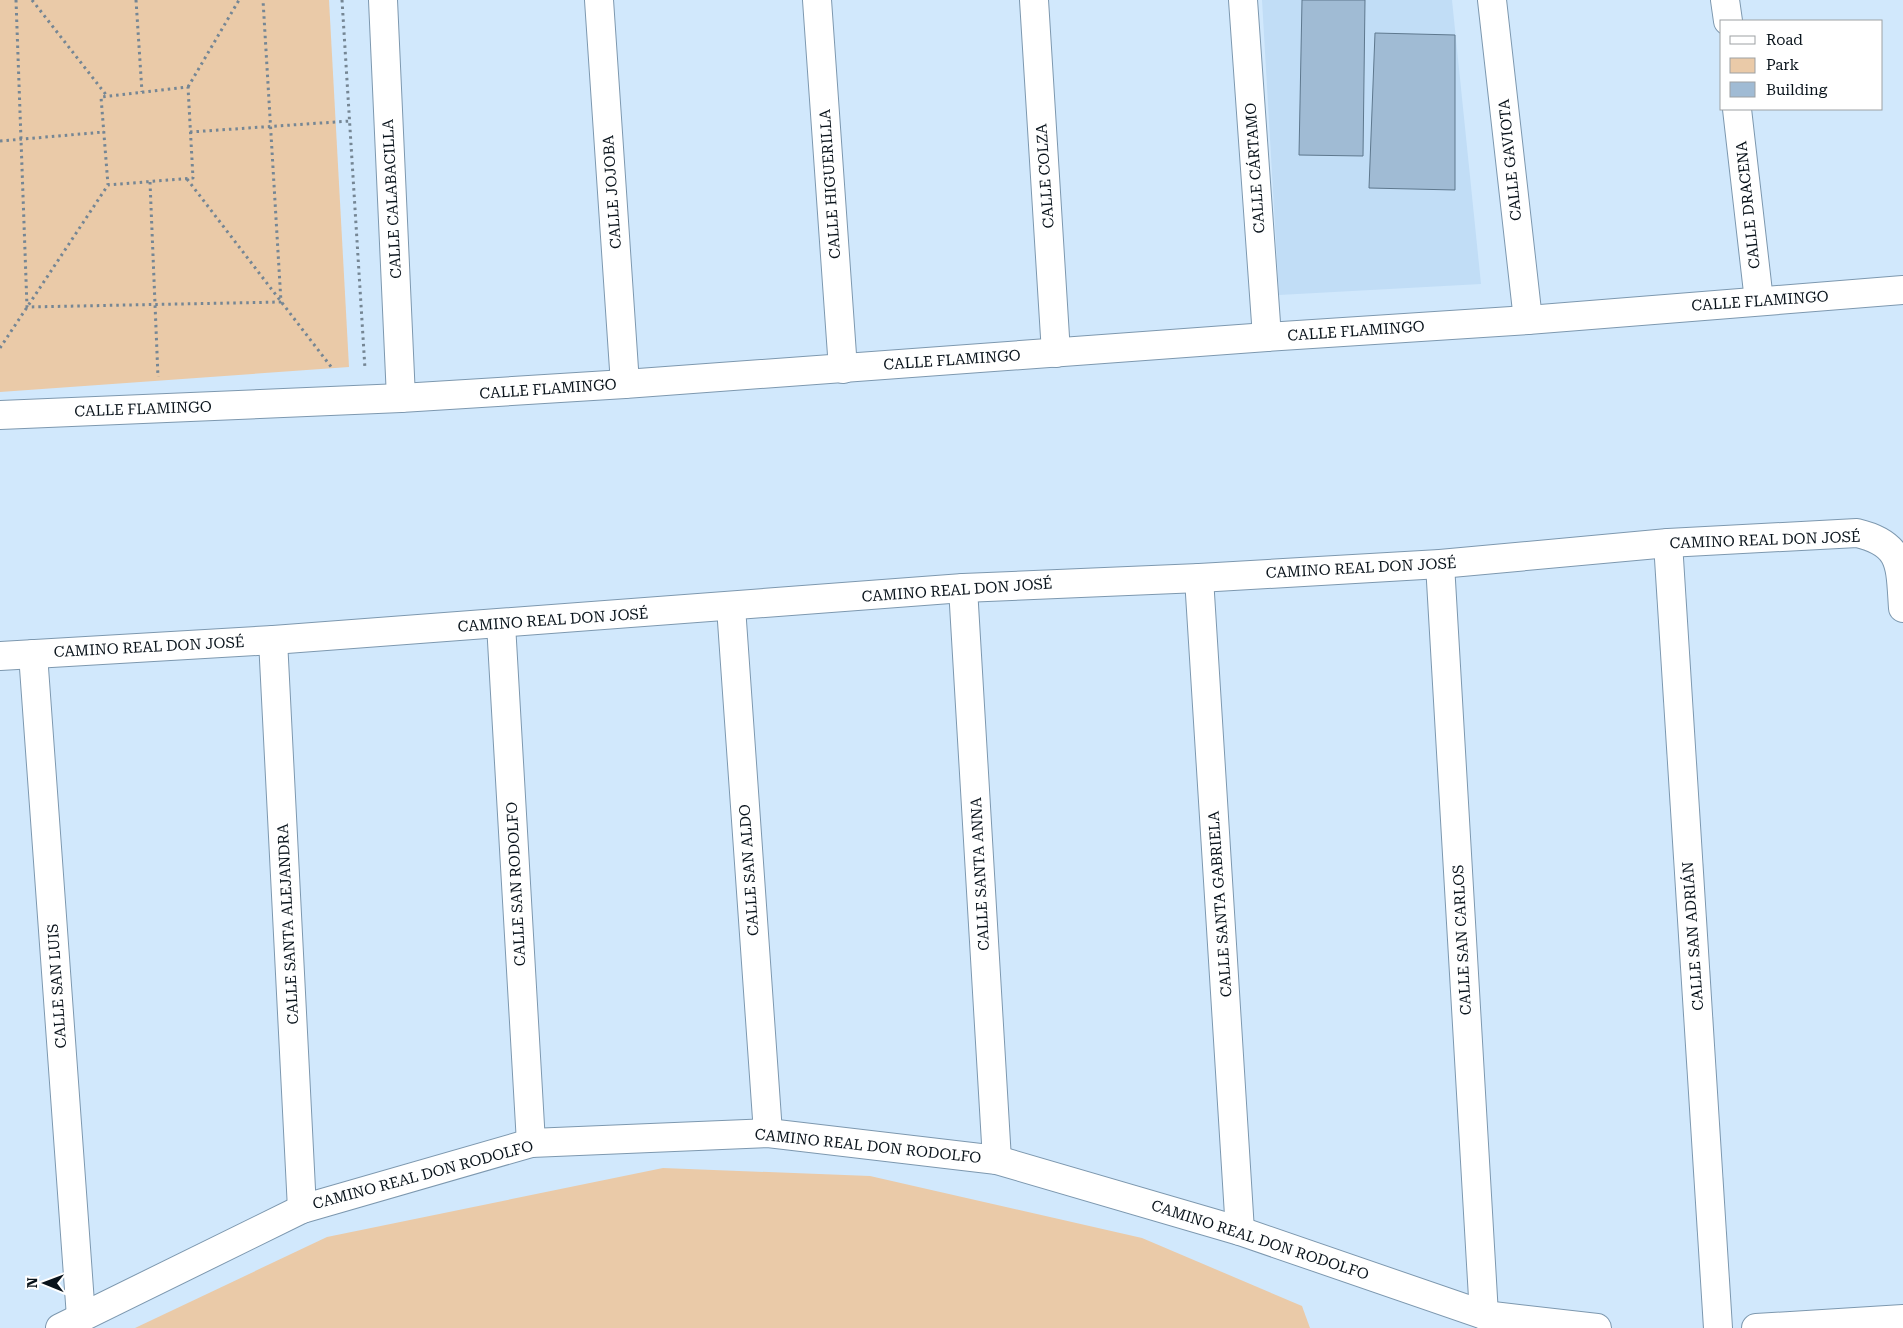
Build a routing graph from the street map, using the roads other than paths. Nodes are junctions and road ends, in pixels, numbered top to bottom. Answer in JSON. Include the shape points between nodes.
{"nodes":[{"id":1,"x":383,"y":0,"type":"edge"},
{"id":2,"x":599,"y":0,"type":"edge"},
{"id":3,"x":817,"y":0,"type":"edge"},
{"id":4,"x":1034,"y":0,"type":"edge"},
{"id":5,"x":1243,"y":0,"type":"edge"},
{"id":6,"x":1492,"y":0,"type":"edge"},
{"id":7,"x":1725,"y":0,"type":"edge"},
{"id":8,"x":1728,"y":20,"type":"edge"},
{"id":9,"x":1737,"y":110,"type":"edge"},
{"id":10,"x":1903,"y":290,"type":"edge"},
{"id":11,"x":1759,"y":301,"type":"junction"},
{"id":12,"x":1528,"y":320,"type":"junction"},
{"id":13,"x":1267,"y":337,"type":"junction"},
{"id":14,"x":1056,"y":352,"type":"junction"},
{"id":15,"x":843,"y":369,"type":"junction"},
{"id":16,"x":624,"y":384,"type":"junction"},
{"id":17,"x":401,"y":398,"type":"junction"},
{"id":18,"x":0,"y":415,"type":"edge"},
{"id":19,"x":1668,"y":543,"type":"junction"},
{"id":20,"x":1440,"y":564,"type":"junction"},
{"id":21,"x":1199,"y":578,"type":"junction"},
{"id":22,"x":963,"y":588,"type":"junction"},
{"id":23,"x":731,"y":607,"type":"junction"},
{"id":24,"x":1903,"y":608,"type":"edge"},
{"id":25,"x":501,"y":624,"type":"junction"},
{"id":26,"x":273,"y":640,"type":"junction"},
{"id":27,"x":33,"y":654,"type":"junction"},
{"id":28,"x":0,"y":656,"type":"edge"},
{"id":29,"x":768,"y":1133,"type":"junction"},
{"id":30,"x":531,"y":1143,"type":"junction"},
{"id":31,"x":997,"y":1160,"type":"junction"},
{"id":32,"x":302,"y":1208,"type":"junction"},
{"id":33,"x":1240,"y":1231,"type":"junction"},
{"id":34,"x":1484,"y":1315,"type":"junction"},
{"id":35,"x":1903,"y":1319,"type":"edge"},
{"id":36,"x":71,"y":1323,"type":"edge"},
{"id":37,"x":1597,"y":1328,"type":"edge"},
{"id":38,"x":1718,"y":1328,"type":"edge"},
{"id":39,"x":1756,"y":1328,"type":"edge"}],
"edges":[{"from":1,"to":17,"type":"street","name":"CALLE CALABACILLA"},
{"from":2,"to":16,"type":"street","name":"CALLE JOJOBA"},
{"from":3,"to":15,"type":"street","name":"CALLE HIGUERILLA"},
{"from":4,"to":14,"type":"street","name":"CALLE COLZA"},
{"from":5,"to":13,"type":"street","name":"CALLE CÁRTAMO"},
{"from":6,"to":12,"type":"street","name":"CALLE GAVIOTA"},
{"from":7,"to":8,"type":"street"},
{"from":9,"to":11,"type":"street","name":"CALLE DRACENA"},
{"from":10,"to":11,"type":"street","name":"CALLE FLAMINGO"},
{"from":11,"to":12,"type":"street","name":"CALLE FLAMINGO"},
{"from":12,"to":13,"type":"street","name":"CALLE FLAMINGO"},
{"from":13,"to":14,"type":"street","name":"CALLE FLAMINGO"},
{"from":14,"to":15,"type":"street","name":"CALLE FLAMINGO"},
{"from":15,"to":16,"type":"street","name":"CALLE FLAMINGO"},
{"from":16,"to":17,"type":"street","name":"CALLE FLAMINGO"},
{"from":17,"to":18,"type":"street","name":"CALLE FLAMINGO"},
{"from":19,"to":20,"type":"street","name":"CAMINO REAL DON JOSÉ"},
{"from":19,"to":24,"type":"street","name":"CAMINO REAL DON JOSÉ","via":[[1857,534],[1874,537],[1890,547],[1900,566]]},
{"from":19,"to":38,"type":"street","name":"CALLE SAN ADRIÁN"},
{"from":20,"to":21,"type":"street","name":"CAMINO REAL DON JOSÉ"},
{"from":20,"to":34,"type":"street","name":"CALLE SAN CARLOS"},
{"from":21,"to":22,"type":"street","name":"CAMINO REAL DON JOSÉ"},
{"from":21,"to":33,"type":"street","name":"CALLE SANTA GABRIELA"},
{"from":22,"to":23,"type":"street","name":"CAMINO REAL DON JOSÉ"},
{"from":22,"to":31,"type":"street","name":"CALLE SANTA ANNA"},
{"from":23,"to":25,"type":"street","name":"CAMINO REAL DON JOSÉ"},
{"from":23,"to":29,"type":"street","name":"CALLE SAN ALDO"},
{"from":25,"to":26,"type":"street","name":"CAMINO REAL DON JOSÉ"},
{"from":25,"to":30,"type":"street","name":"CALLE SAN RODOLFO"},
{"from":26,"to":27,"type":"street","name":"CAMINO REAL DON JOSÉ"},
{"from":26,"to":32,"type":"street","name":"CALLE SANTA ALEJANDRA"},
{"from":27,"to":28,"type":"street","name":"CAMINO REAL DON JOSÉ"},
{"from":27,"to":36,"type":"street","name":"CALLE SAN LUIS"},
{"from":29,"to":30,"type":"street","name":"CAMINO REAL DON RODOLFO"},
{"from":29,"to":31,"type":"street","name":"CAMINO REAL DON RODOLFO"},
{"from":30,"to":32,"type":"street","name":"CAMINO REAL DON RODOLFO"},
{"from":31,"to":33,"type":"street","name":"CAMINO REAL DON RODOLFO"},
{"from":32,"to":36,"type":"street","name":"CAMINO REAL DON RODOLFO"},
{"from":33,"to":34,"type":"street","name":"CAMINO REAL DON RODOLFO"},
{"from":34,"to":37,"type":"street","name":"CAMINO REAL DON RODOLFO"},
{"from":35,"to":39,"type":"street"}]}
